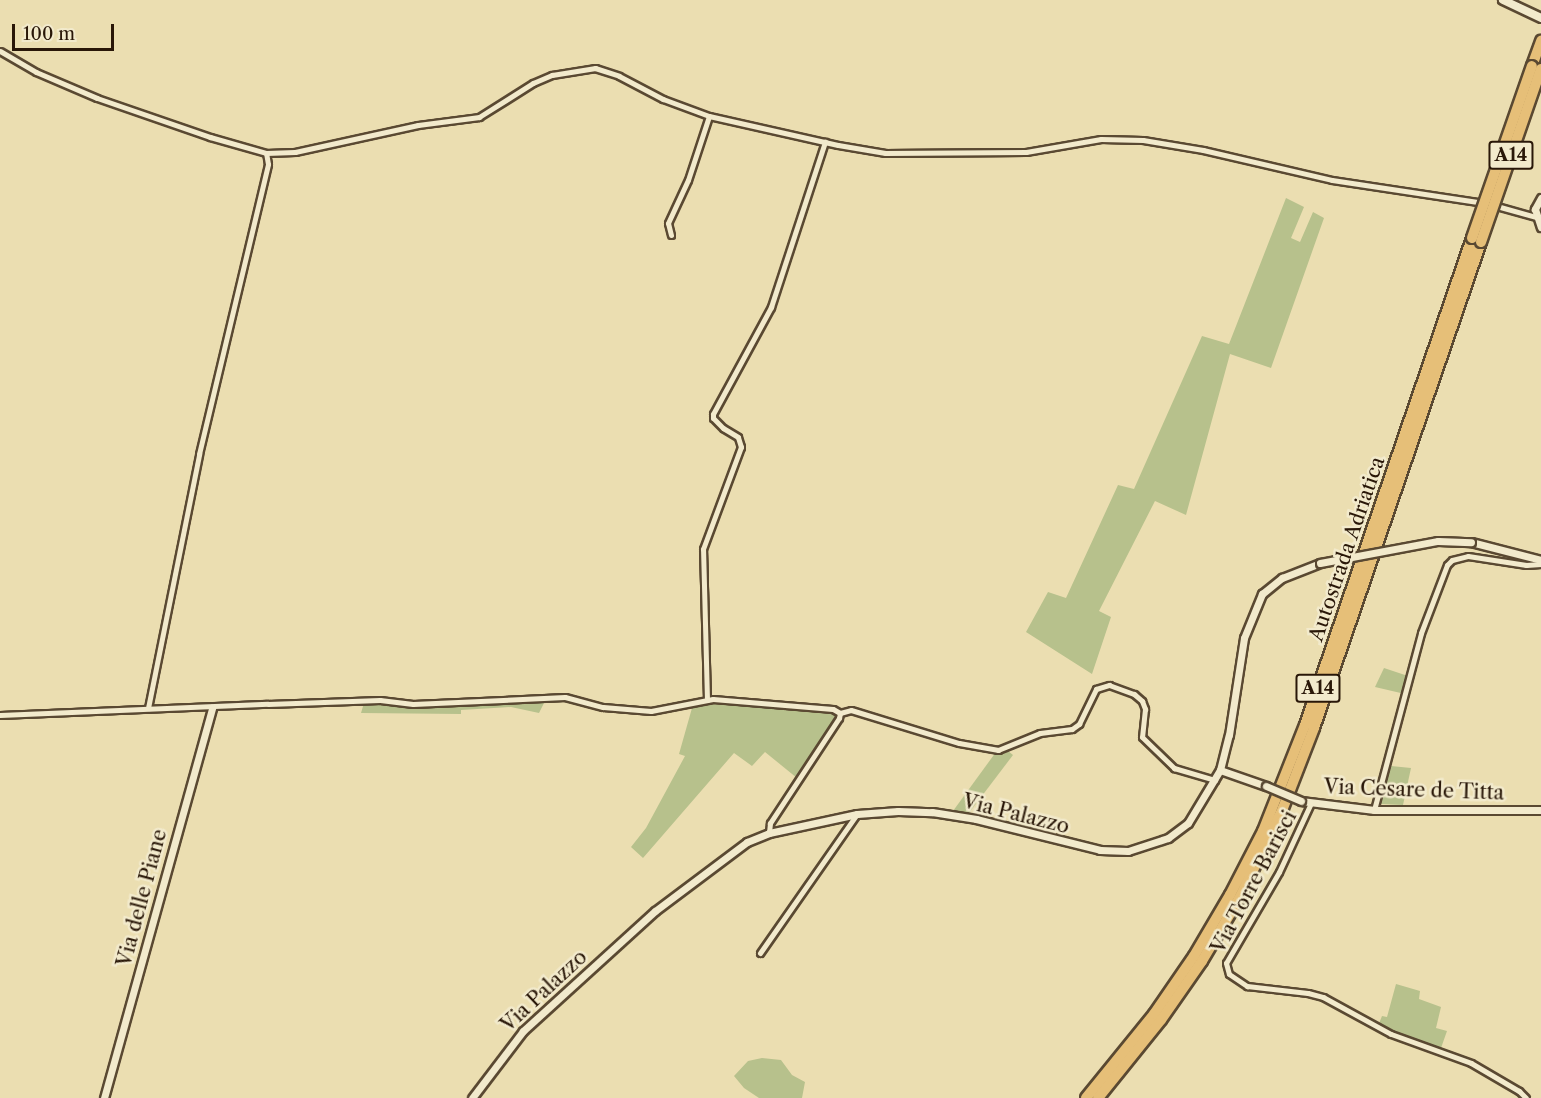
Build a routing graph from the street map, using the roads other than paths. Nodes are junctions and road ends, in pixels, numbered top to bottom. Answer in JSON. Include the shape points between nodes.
{"nodes":[{"id":1,"x":1503,"y":0,"type":"edge"},
{"id":2,"x":1541,"y":18,"type":"edge"},
{"id":3,"x":1541,"y":41,"type":"edge"},
{"id":4,"x":0,"y":51,"type":"edge"},
{"id":5,"x":1538,"y":68,"type":"edge"},
{"id":6,"x":709,"y":116,"type":"junction"},
{"id":7,"x":825,"y":142,"type":"junction"},
{"id":8,"x":266,"y":153,"type":"junction"},
{"id":9,"x":1541,"y":198,"type":"edge"},
{"id":10,"x":1536,"y":218,"type":"junction"},
{"id":11,"x":1541,"y":227,"type":"edge"},
{"id":12,"x":671,"y":235,"type":"dead end"},
{"id":13,"x":1476,"y":240,"type":"junction"},
{"id":14,"x":1541,"y":562,"type":"edge"},
{"id":15,"x":707,"y":699,"type":"junction"},
{"id":16,"x":148,"y":708,"type":"junction"},
{"id":17,"x":212,"y":708,"type":"junction"},
{"id":18,"x":840,"y":713,"type":"junction"},
{"id":19,"x":0,"y":715,"type":"edge"},
{"id":20,"x":1220,"y":770,"type":"junction"},
{"id":21,"x":1215,"y":780,"type":"junction"},
{"id":22,"x":1311,"y":803,"type":"junction"},
{"id":23,"x":1374,"y":810,"type":"junction"},
{"id":24,"x":1541,"y":810,"type":"edge"},
{"id":25,"x":857,"y":814,"type":"junction"},
{"id":26,"x":769,"y":833,"type":"junction"},
{"id":27,"x":760,"y":953,"type":"dead end"},
{"id":28,"x":1524,"y":1097,"type":"edge"},
{"id":29,"x":104,"y":1098,"type":"edge"},
{"id":30,"x":472,"y":1098,"type":"edge"},
{"id":31,"x":1086,"y":1098,"type":"edge"},
{"id":32,"x":1098,"y":1098,"type":"edge"}],
"edges":[{"from":1,"to":2,"type":"main road"},
{"from":3,"to":5,"type":"highway","name":"Autostrada Adriatica","number":"A14"},
{"from":4,"to":8,"type":"street","via":[[36,72],[97,98]]},
{"from":5,"to":13,"type":"highway","name":"Autostrada Adriatica","number":"A14","bridge":true},
{"from":6,"to":7,"type":"street"},
{"from":6,"to":8,"type":"street","via":[[595,68],[552,75],[533,83],[479,117],[418,125],[305,151]]},
{"from":6,"to":12,"type":"street","via":[[688,180],[668,224]]},
{"from":7,"to":10,"type":"street","via":[[885,153],[1026,152],[1101,140],[1143,140],[1332,180],[1477,202]]},
{"from":7,"to":15,"type":"street","via":[[771,307],[713,414],[723,428],[741,441],[741,447],[704,549]]},
{"from":8,"to":16,"type":"street","via":[[268,164],[199,454]]},
{"from":9,"to":10,"type":"street","via":[[1535,209]]},
{"from":10,"to":11,"type":"street"},
{"from":13,"to":31,"type":"highway","name":"Autostrada Adriatica","number":"A14","via":[[1314,699],[1266,823],[1194,956],[1154,1014]]},
{"from":13,"to":32,"type":"highway","name":"Autostrada Adriatica","number":"A14","via":[[1314,728],[1279,818],[1207,953],[1161,1020]]},
{"from":14,"to":20,"type":"street","name":"Via Palazzo","bridge":true,"via":[[1471,542],[1437,541],[1320,563],[1271,585],[1262,594],[1244,638]]},
{"from":14,"to":23,"type":"street","via":[[1526,566],[1468,556],[1447,565],[1421,633]]},
{"from":15,"to":17,"type":"street","via":[[651,711],[603,707],[565,697]]},
{"from":15,"to":18,"type":"street","via":[[833,709]]},
{"from":16,"to":17,"type":"street"},
{"from":16,"to":19,"type":"street"},
{"from":17,"to":29,"type":"street","name":"Via delle Piane"},
{"from":18,"to":21,"type":"street","via":[[851,710],[959,743],[998,750],[1040,733],[1072,729],[1096,689],[1109,685],[1142,701],[1142,737],[1174,768]]},
{"from":18,"to":26,"type":"street","via":[[770,823]]},
{"from":20,"to":21,"type":"street","name":"Via Palazzo"},
{"from":20,"to":22,"type":"street","name":"Via Cesare de Titta","bridge":true},
{"from":21,"to":25,"type":"street","name":"Via Palazzo","via":[[1178,832],[1128,851],[1081,847],[976,819],[932,812]]},
{"from":22,"to":23,"type":"street","name":"Via Cesare de Titta"},
{"from":22,"to":28,"type":"street","name":"Via Torre Barisci","via":[[1279,872],[1226,963],[1229,974],[1247,986],[1323,997],[1380,1029],[1471,1064]]},
{"from":23,"to":24,"type":"street","name":"Via Cesare de Titta"},
{"from":25,"to":26,"type":"street","name":"Via Palazzo"},
{"from":25,"to":27,"type":"street"},
{"from":26,"to":30,"type":"street","name":"Via Palazzo","via":[[747,842],[655,911],[523,1031]]}]}
